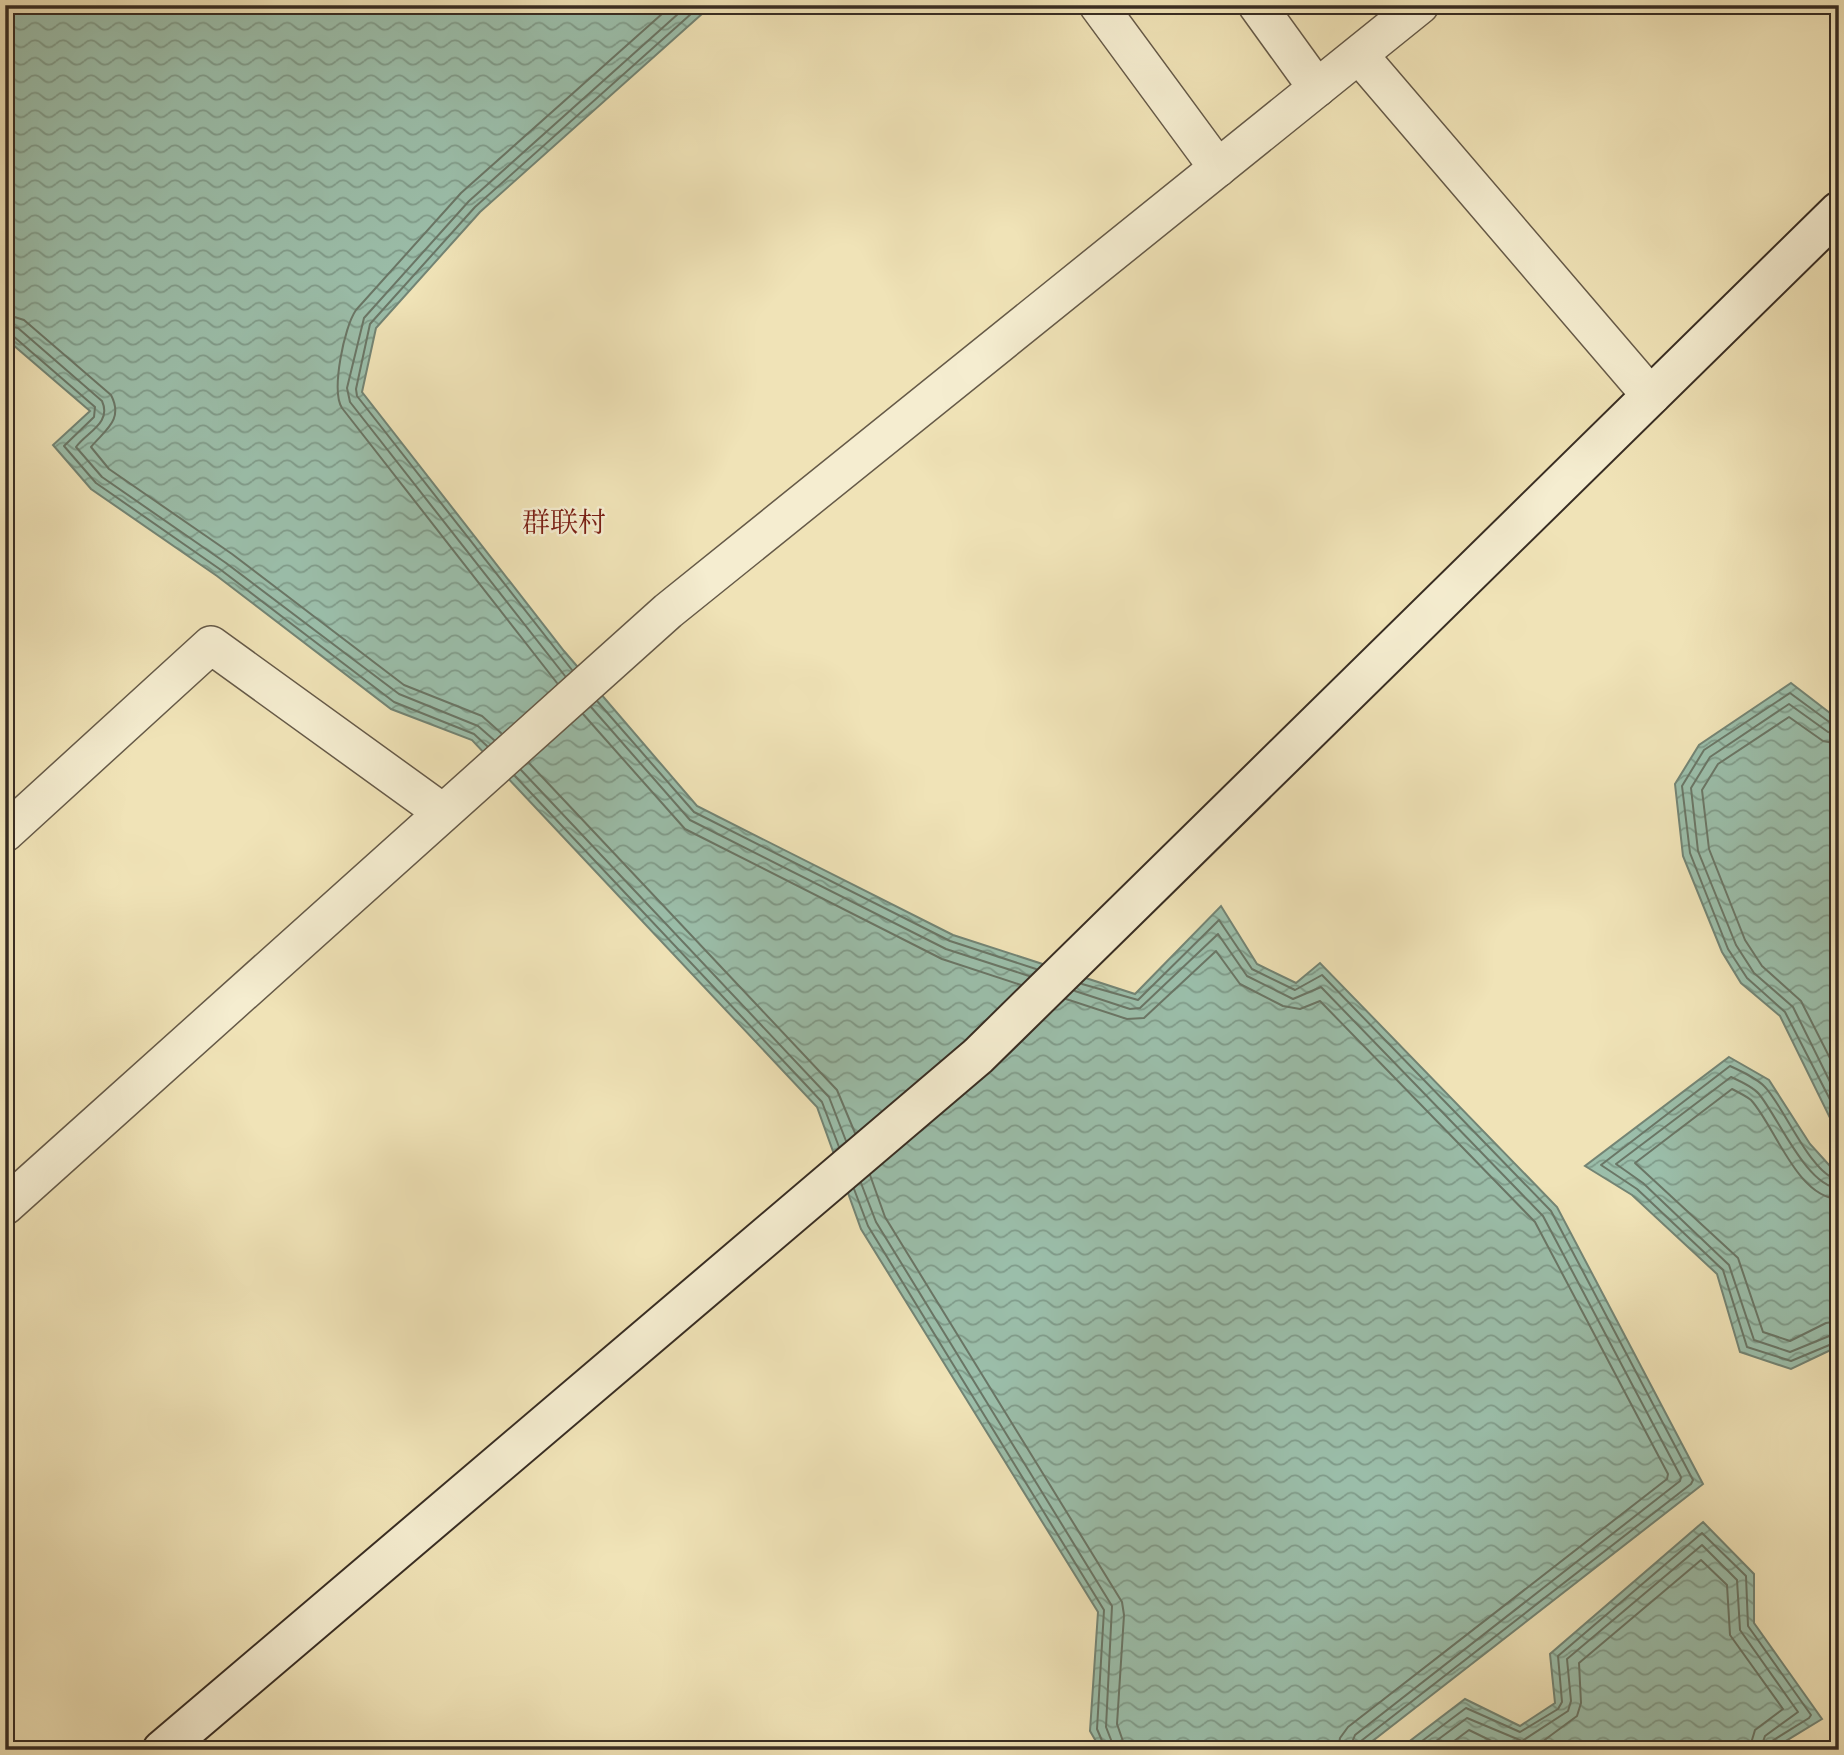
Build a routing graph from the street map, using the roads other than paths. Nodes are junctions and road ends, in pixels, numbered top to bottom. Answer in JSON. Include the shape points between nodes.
{"nodes":[{"id":1,"x":1098,"y":5,"type":"edge"},
{"id":2,"x":1257,"y":5,"type":"edge"},
{"id":3,"x":1420,"y":5,"type":"edge"},
{"id":4,"x":1359,"y":55,"type":"junction"},
{"id":5,"x":1317,"y":88,"type":"junction"},
{"id":6,"x":1218,"y":168,"type":"junction"},
{"id":7,"x":1839,"y":211,"type":"edge"},
{"id":8,"x":1651,"y":396,"type":"junction"},
{"id":9,"x":447,"y":807,"type":"junction"},
{"id":10,"x":5,"y":832,"type":"edge"},
{"id":11,"x":5,"y":1206,"type":"edge"},
{"id":12,"x":162,"y":1750,"type":"edge"}],
"edges":[{"from":1,"to":6,"type":"street"},
{"from":2,"to":5,"type":"street"},
{"from":3,"to":4,"type":"street"},
{"from":4,"to":5,"type":"street"},
{"from":4,"to":8,"type":"street"},
{"from":5,"to":6,"type":"street"},
{"from":6,"to":9,"type":"street","via":[[659,619]]},
{"from":7,"to":8,"type":"street"},
{"from":8,"to":12,"type":"street","via":[[978,1056]]},
{"from":9,"to":10,"type":"street","via":[[211,645]]},
{"from":9,"to":11,"type":"street"}]}
